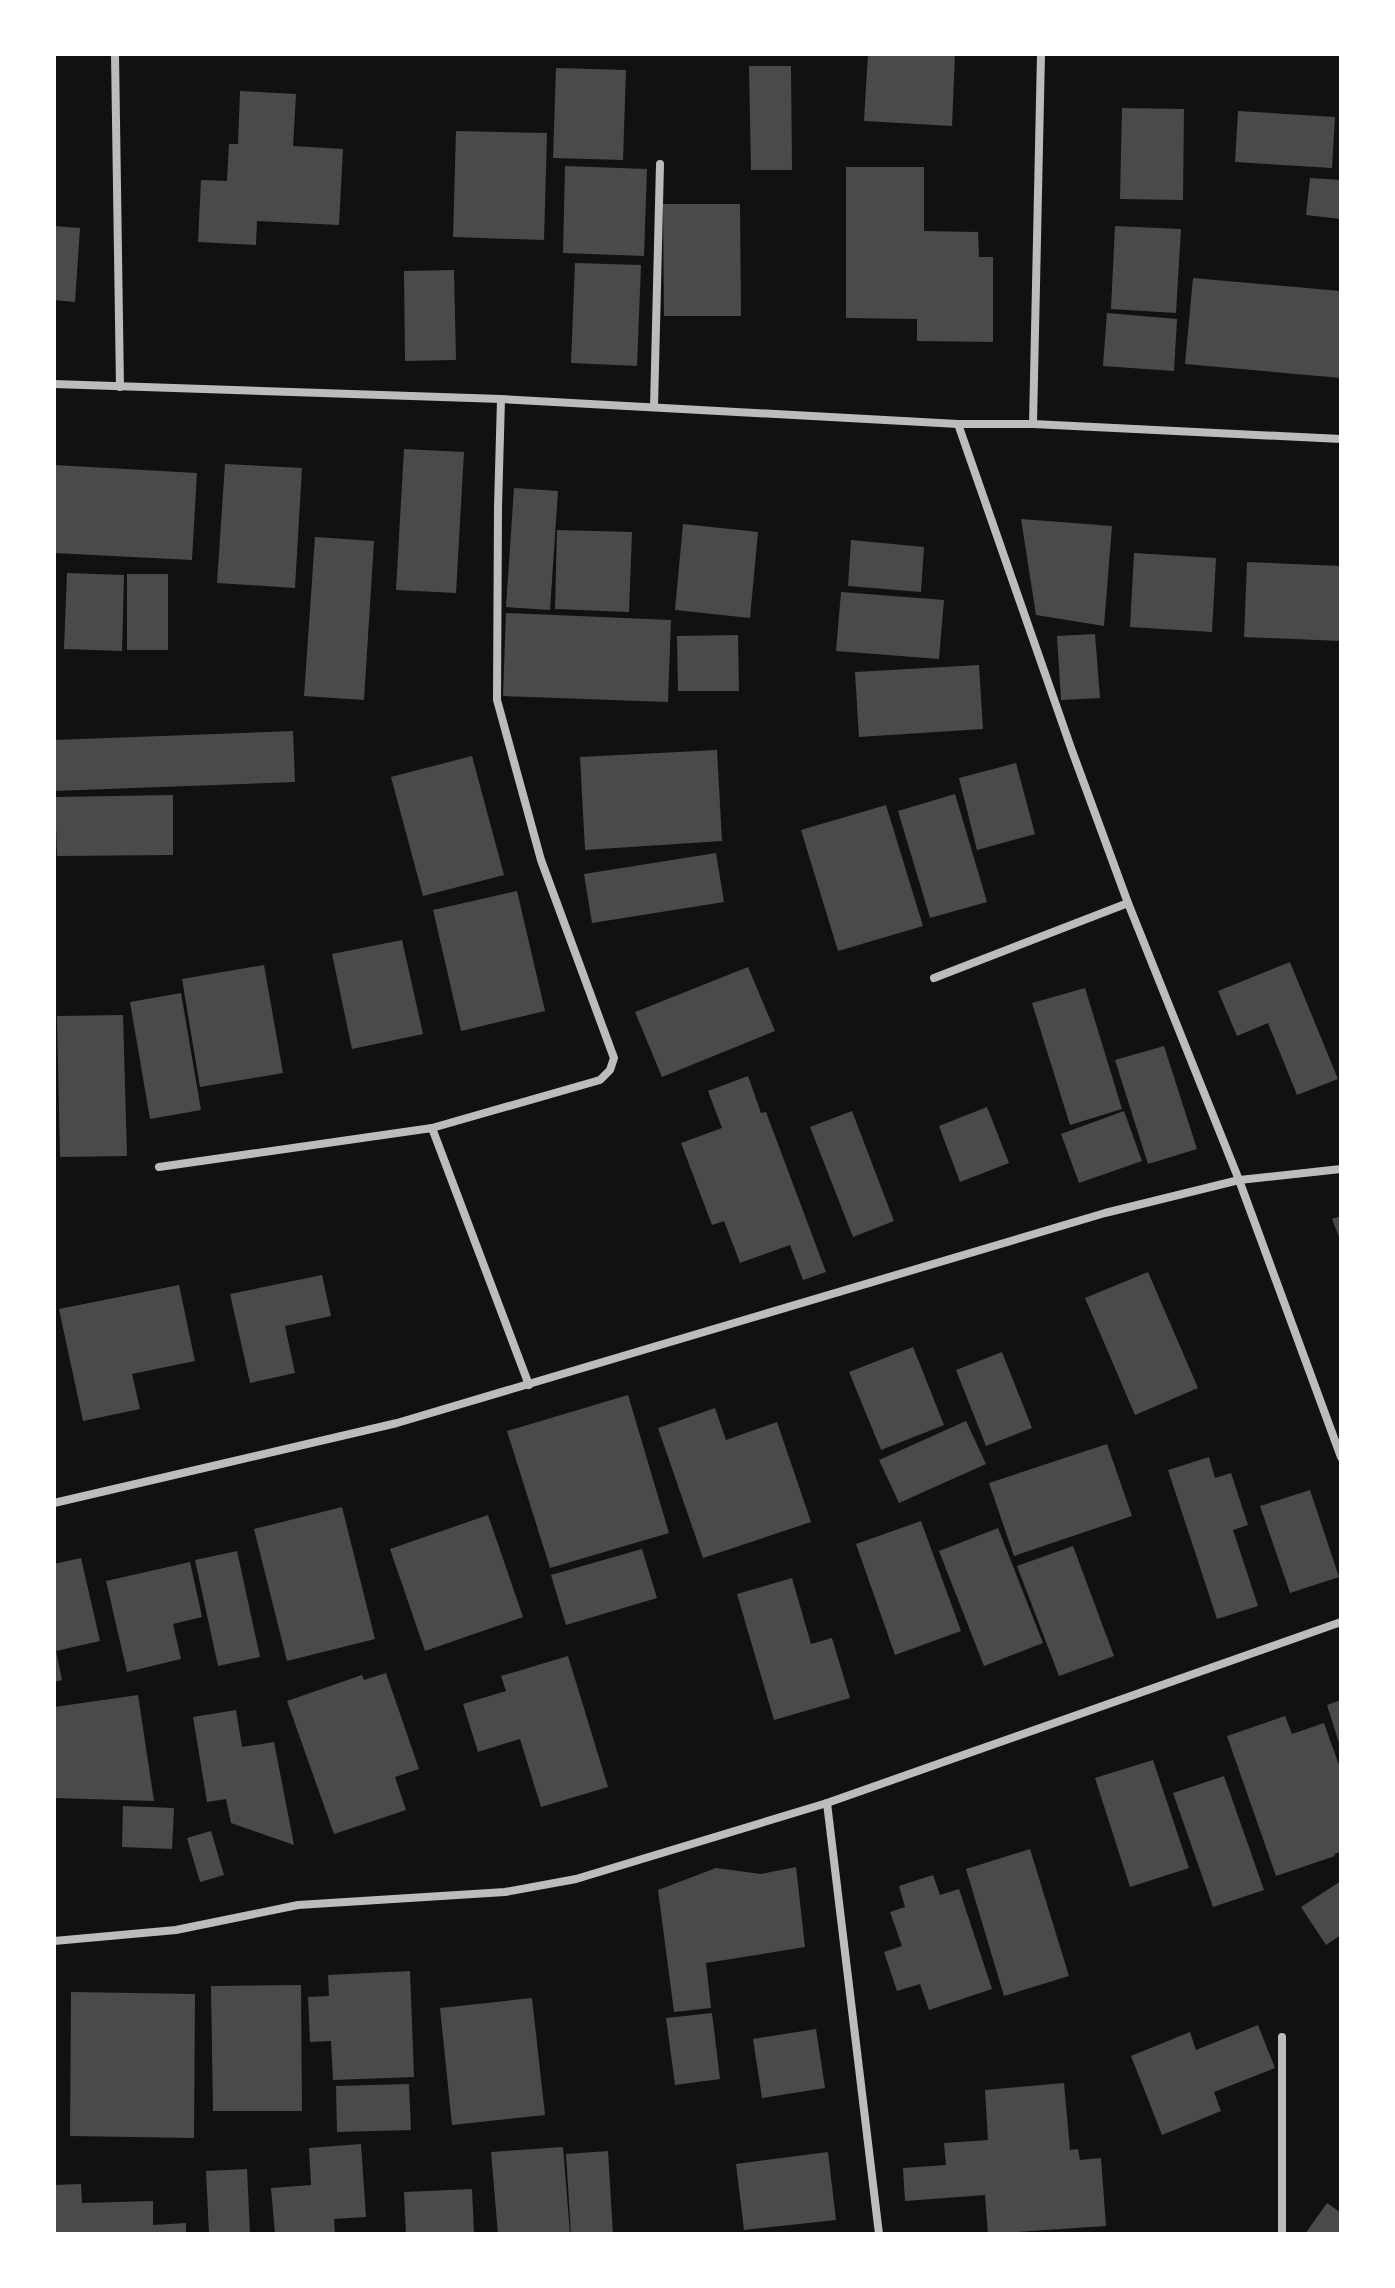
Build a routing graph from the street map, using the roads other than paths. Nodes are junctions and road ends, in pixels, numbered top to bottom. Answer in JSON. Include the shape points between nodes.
{"nodes":[{"id":1,"x":115,"y":54,"type":"edge"},
{"id":2,"x":1041,"y":54,"type":"edge"},
{"id":3,"x":660,"y":164,"type":"dead end"},
{"id":4,"x":54,"y":384,"type":"edge"},
{"id":5,"x":120,"y":387,"type":"junction"},
{"id":6,"x":501,"y":399,"type":"junction"},
{"id":7,"x":654,"y":407,"type":"junction"},
{"id":8,"x":958,"y":424,"type":"junction"},
{"id":9,"x":1033,"y":424,"type":"junction"},
{"id":10,"x":1341,"y":439,"type":"edge"},
{"id":11,"x":1128,"y":903,"type":"junction"},
{"id":12,"x":934,"y":978,"type":"dead end"},
{"id":13,"x":432,"y":1128,"type":"junction"},
{"id":14,"x":159,"y":1167,"type":"dead end"},
{"id":15,"x":1341,"y":1169,"type":"edge"},
{"id":16,"x":1239,"y":1180,"type":"junction"},
{"id":17,"x":529,"y":1385,"type":"junction"},
{"id":18,"x":1341,"y":1457,"type":"edge"},
{"id":19,"x":54,"y":1503,"type":"edge"},
{"id":20,"x":1341,"y":1622,"type":"edge"},
{"id":21,"x":827,"y":1803,"type":"junction"},
{"id":22,"x":54,"y":1941,"type":"edge"},
{"id":23,"x":1282,"y":2037,"type":"dead end"},
{"id":24,"x":879,"y":2234,"type":"edge"},
{"id":25,"x":1282,"y":2234,"type":"edge"}],
"edges":[{"from":1,"to":5,"type":"street"},
{"from":2,"to":9,"type":"street"},
{"from":3,"to":7,"type":"street"},
{"from":4,"to":5,"type":"street"},
{"from":5,"to":6,"type":"street"},
{"from":6,"to":7,"type":"street"},
{"from":6,"to":13,"type":"street","via":[[497,700],[541,860],[614,1058],[600,1080]]},
{"from":7,"to":8,"type":"street"},
{"from":8,"to":9,"type":"street"},
{"from":8,"to":11,"type":"street"},
{"from":9,"to":10,"type":"street"},
{"from":11,"to":12,"type":"street"},
{"from":11,"to":16,"type":"street"},
{"from":13,"to":14,"type":"street"},
{"from":13,"to":17,"type":"street"},
{"from":15,"to":16,"type":"street"},
{"from":16,"to":17,"type":"street","via":[[1105,1213]]},
{"from":16,"to":18,"type":"street"},
{"from":17,"to":19,"type":"street","via":[[397,1423]]},
{"from":20,"to":21,"type":"street"},
{"from":21,"to":22,"type":"street","via":[[576,1879],[505,1892],[298,1905],[176,1930]]},
{"from":21,"to":24,"type":"street"},
{"from":23,"to":25,"type":"street"}]}
